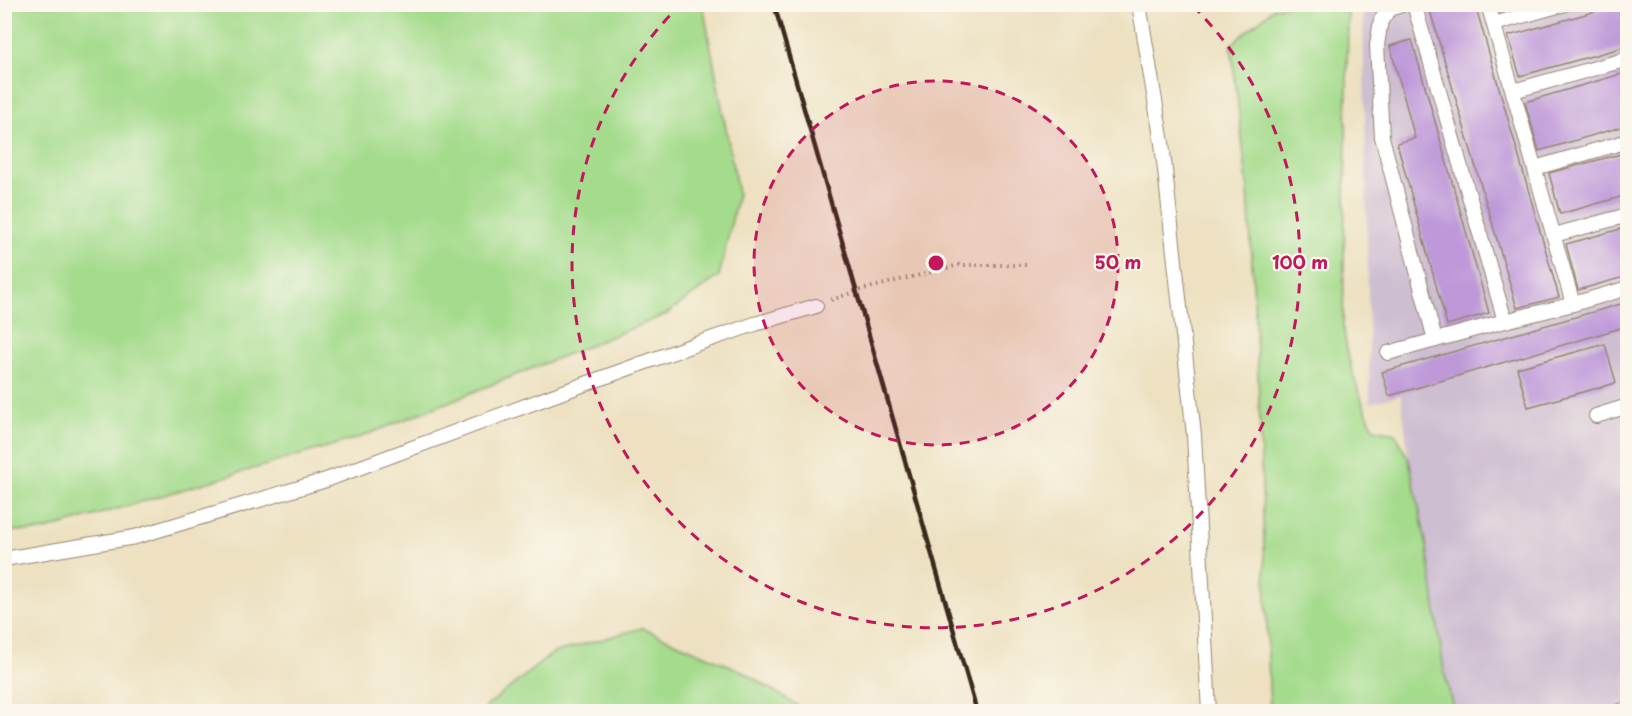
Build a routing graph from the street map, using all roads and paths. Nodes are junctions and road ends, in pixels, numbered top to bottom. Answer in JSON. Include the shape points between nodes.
{"nodes":[{"id":1,"x":1139,"y":4,"type":"edge"},
{"id":2,"x":1404,"y":4,"type":"edge"},
{"id":3,"x":1414,"y":4,"type":"edge"},
{"id":4,"x":1488,"y":4,"type":"edge"},
{"id":5,"x":1565,"y":4,"type":"edge"},
{"id":6,"x":1494,"y":24,"type":"junction"},
{"id":7,"x":1628,"y":59,"type":"edge"},
{"id":8,"x":1513,"y":91,"type":"junction"},
{"id":9,"x":1628,"y":141,"type":"edge"},
{"id":10,"x":1535,"y":168,"type":"junction"},
{"id":11,"x":1628,"y":215,"type":"edge"},
{"id":12,"x":1554,"y":236,"type":"junction"},
{"id":13,"x":1029,"y":265,"type":"dead end"},
{"id":14,"x":1628,"y":288,"type":"edge"},
{"id":15,"x":1573,"y":304,"type":"junction"},
{"id":16,"x":816,"y":306,"type":"joint"},
{"id":17,"x":1505,"y":321,"type":"junction"},
{"id":18,"x":1435,"y":340,"type":"junction"},
{"id":19,"x":1388,"y":353,"type":"dead end"},
{"id":20,"x":1628,"y":406,"type":"edge"},
{"id":21,"x":1596,"y":416,"type":"dead end"},
{"id":22,"x":4,"y":559,"type":"edge"},
{"id":23,"x":1628,"y":709,"type":"edge"},
{"id":24,"x":1209,"y":711,"type":"edge"},
{"id":25,"x":1618,"y":711,"type":"edge"}],
"edges":[{"from":1,"to":24,"type":"lane","via":[[1162,143],[1194,435]]},
{"from":2,"to":18,"type":"lane","via":[[1390,9],[1381,20],[1377,45],[1382,137]]},
{"from":3,"to":17,"type":"lane"},
{"from":4,"to":6,"type":"lane"},
{"from":5,"to":6,"type":"lane"},
{"from":6,"to":8,"type":"lane"},
{"from":7,"to":8,"type":"lane"},
{"from":8,"to":10,"type":"lane"},
{"from":9,"to":10,"type":"lane"},
{"from":10,"to":12,"type":"lane"},
{"from":11,"to":12,"type":"lane"},
{"from":12,"to":15,"type":"lane"},
{"from":13,"to":16,"type":"path","via":[[959,265],[856,291]]},
{"from":14,"to":15,"type":"lane"},
{"from":15,"to":17,"type":"lane"},
{"from":16,"to":22,"type":"lane","via":[[696,344],[326,480],[135,537]]},
{"from":17,"to":18,"type":"lane"},
{"from":18,"to":19,"type":"lane"},
{"from":20,"to":21,"type":"lane"},
{"from":23,"to":25,"type":"lane"}]}
